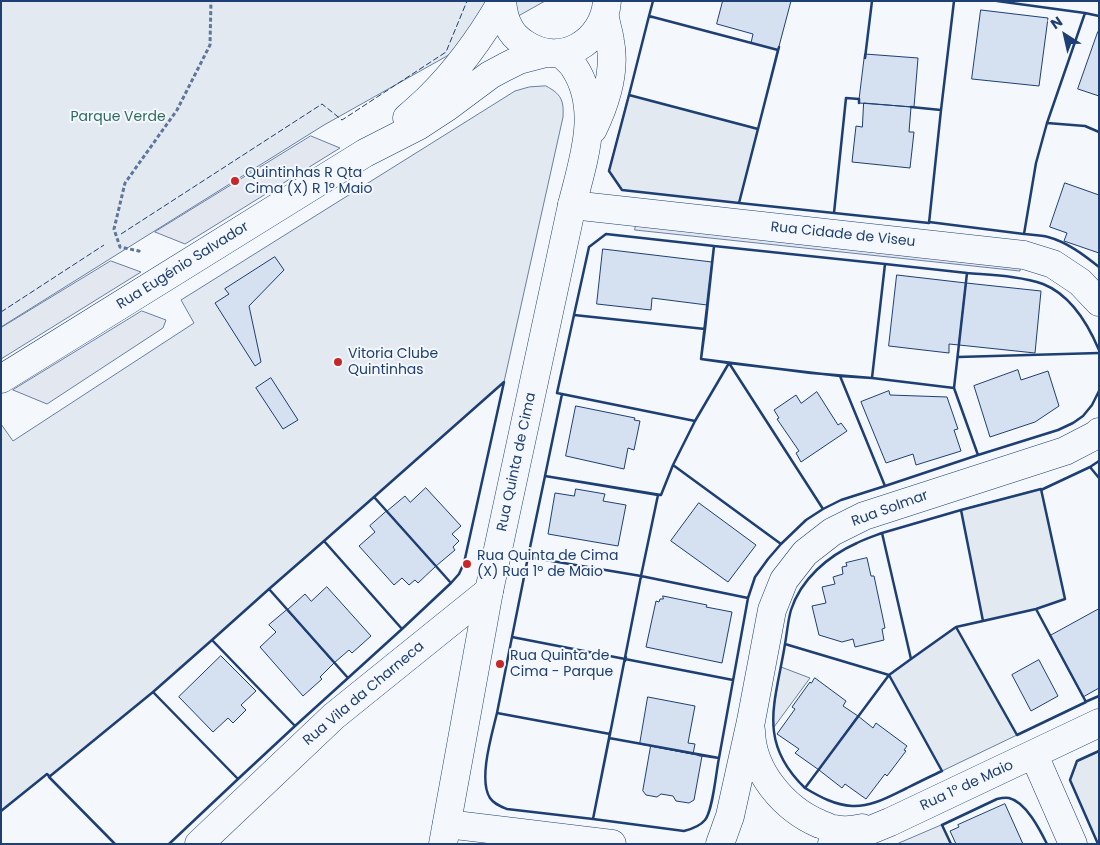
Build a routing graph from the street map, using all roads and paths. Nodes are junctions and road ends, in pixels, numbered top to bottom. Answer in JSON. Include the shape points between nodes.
{"nodes":[{"id":1,"x":211,"y":1,"type":"edge"},
{"id":2,"x":502,"y":1,"type":"edge"},
{"id":3,"x":607,"y":6,"type":"edge"},
{"id":4,"x":554,"y":53,"type":"junction"},
{"id":5,"x":587,"y":142,"type":"junction"},
{"id":6,"x":365,"y":153,"type":"junction"},
{"id":7,"x":572,"y":205,"type":"junction"},
{"id":8,"x":161,"y":279,"type":"junction"},
{"id":9,"x":1099,"y":302,"type":"edge"},
{"id":10,"x":1,"y":379,"type":"edge"},
{"id":11,"x":1099,"y":432,"type":"edge"},
{"id":12,"x":489,"y":591,"type":"junction"},
{"id":13,"x":751,"y":721,"type":"junction"},
{"id":14,"x":1099,"y":723,"type":"edge"},
{"id":15,"x":1034,"y":755,"type":"junction"},
{"id":16,"x":890,"y":822,"type":"junction"},
{"id":17,"x":445,"y":834,"type":"edge"},
{"id":18,"x":199,"y":844,"type":"edge"},
{"id":19,"x":612,"y":844,"type":"edge"},
{"id":20,"x":720,"y":844,"type":"edge"},
{"id":21,"x":832,"y":844,"type":"edge"},
{"id":22,"x":1074,"y":844,"type":"edge"}],
"edges":[{"from":1,"to":8,"type":"path","via":[[210,45],[177,110],[125,183],[114,228],[120,247],[139,251]]},
{"from":2,"to":4,"type":"street","via":[[504,16],[520,40],[532,48]]},
{"from":2,"to":6,"type":"street","name":"Rua Eugénio Salvador","via":[[456,68],[430,97]]},
{"from":3,"to":4,"type":"street","name":"Rua Eugénio Salvador","via":[[598,30],[588,41],[575,49]]},
{"from":3,"to":5,"type":"street","name":"Rua Quinta de Cima","via":[[612,66],[600,115]]},
{"from":4,"to":5,"type":"street","name":"Rua Quinta de Cima","via":[[574,66],[582,82],[589,119]]},
{"from":4,"to":6,"type":"street","name":"Rua Eugénio Salvador","via":[[518,60],[490,75],[418,126]]},
{"from":5,"to":7,"type":"street","name":"Rua Quinta de Cima"},
{"from":6,"to":8,"type":"street","name":"Rua Eugénio Salvador"},
{"from":7,"to":9,"type":"street","name":"Rua Cidade de Viseu","via":[[1024,255],[1053,264],[1080,282]]},
{"from":7,"to":12,"type":"street","name":"Rua Quinta de Cima"},
{"from":8,"to":10,"type":"street","name":"Rua Eugénio Salvador"},
{"from":11,"to":13,"type":"street","name":"Rua Solmar","via":[[1065,450],[864,516],[832,532],[806,553],[784,580],[772,610]]},
{"from":12,"to":17,"type":"street","name":"Rua Quinta de Cima"},
{"from":12,"to":18,"type":"street","name":"Rua Vila da Charneca","via":[[334,716]]},
{"from":13,"to":16,"type":"street","via":[[751,741],[766,778],[795,808],[813,821],[834,829],[856,829]]},
{"from":13,"to":20,"type":"street","name":"Rua Solmar","via":[[730,816]]},
{"from":14,"to":15,"type":"street","name":"Rua 1º de Maio"},
{"from":15,"to":16,"type":"street","name":"Rua 1º de Maio"},
{"from":15,"to":22,"type":"street"},
{"from":16,"to":21,"type":"street","name":"Rua 1º de Maio"},
{"from":17,"to":19,"type":"street"}]}
